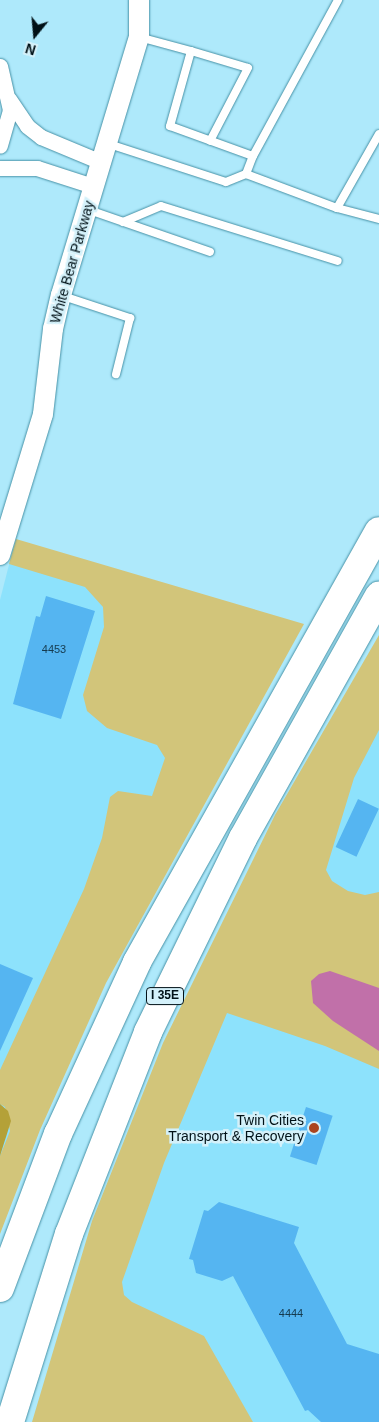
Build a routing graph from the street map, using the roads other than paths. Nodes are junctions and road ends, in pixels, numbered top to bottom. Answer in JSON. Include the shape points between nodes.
{"nodes":[{"id":1,"x":139,"y":0,"type":"edge"},
{"id":2,"x":338,"y":0,"type":"edge"},
{"id":3,"x":139,"y":37,"type":"junction"},
{"id":4,"x":191,"y":52,"type":"junction"},
{"id":5,"x":0,"y":66,"type":"edge"},
{"id":6,"x":9,"y":99,"type":"junction"},
{"id":7,"x":379,"y":134,"type":"edge"},
{"id":8,"x":210,"y":141,"type":"junction"},
{"id":9,"x":0,"y":146,"type":"edge"},
{"id":10,"x":104,"y":152,"type":"junction"},
{"id":11,"x":253,"y":156,"type":"junction"},
{"id":12,"x":0,"y":168,"type":"edge"},
{"id":13,"x":246,"y":174,"type":"junction"},
{"id":14,"x":93,"y":186,"type":"junction"},
{"id":15,"x":337,"y":208,"type":"junction"},
{"id":16,"x":87,"y":209,"type":"junction"},
{"id":17,"x":379,"y":219,"type":"edge"},
{"id":18,"x":123,"y":222,"type":"junction"},
{"id":19,"x":210,"y":252,"type":"dead end"},
{"id":20,"x":338,"y":261,"type":"dead end"},
{"id":21,"x":61,"y":295,"type":"junction"},
{"id":22,"x":116,"y":374,"type":"dead end"},
{"id":23,"x":379,"y":531,"type":"edge"},
{"id":24,"x":1,"y":549,"type":"edge"},
{"id":25,"x":379,"y":596,"type":"edge"},
{"id":26,"x":1,"y":1285,"type":"edge"},
{"id":27,"x":48,"y":1293,"type":"junction"},
{"id":28,"x":10,"y":1422,"type":"edge"},
{"id":29,"x":22,"y":1422,"type":"edge"}],
"edges":[{"from":1,"to":3,"type":"street","name":"White Bear Parkway"},
{"from":2,"to":11,"type":"lane"},
{"from":3,"to":4,"type":"lane"},
{"from":3,"to":10,"type":"street","name":"White Bear Parkway"},
{"from":4,"to":8,"type":"lane","via":[[170,126]]},
{"from":4,"to":8,"type":"lane","via":[[248,68]]},
{"from":5,"to":6,"type":"street"},
{"from":6,"to":9,"type":"street","via":[[9,118]]},
{"from":6,"to":10,"type":"street","via":[[27,126],[41,137]]},
{"from":7,"to":15,"type":"lane"},
{"from":8,"to":11,"type":"lane"},
{"from":10,"to":13,"type":"lane","via":[[226,182]]},
{"from":10,"to":14,"type":"street","name":"White Bear Parkway"},
{"from":11,"to":13,"type":"lane"},
{"from":12,"to":14,"type":"street","via":[[37,168]]},
{"from":13,"to":15,"type":"lane"},
{"from":14,"to":16,"type":"street","name":"White Bear Parkway"},
{"from":15,"to":17,"type":"lane"},
{"from":16,"to":18,"type":"lane"},
{"from":16,"to":21,"type":"street","name":"White Bear Parkway"},
{"from":18,"to":19,"type":"lane"},
{"from":18,"to":20,"type":"lane","via":[[161,206]]},
{"from":21,"to":22,"type":"lane","via":[[130,318]]},
{"from":21,"to":24,"type":"street","name":"White Bear Parkway","via":[[53,329],[44,414]]},
{"from":23,"to":26,"type":"highway","number":"I 35E","via":[[137,962],[67,1112]]},
{"from":25,"to":27,"type":"highway","number":"I 35E","via":[[254,817],[180,962],[101,1147]]},
{"from":27,"to":28,"type":"highway","number":"I 35E"},
{"from":27,"to":29,"type":"highway"}]}
